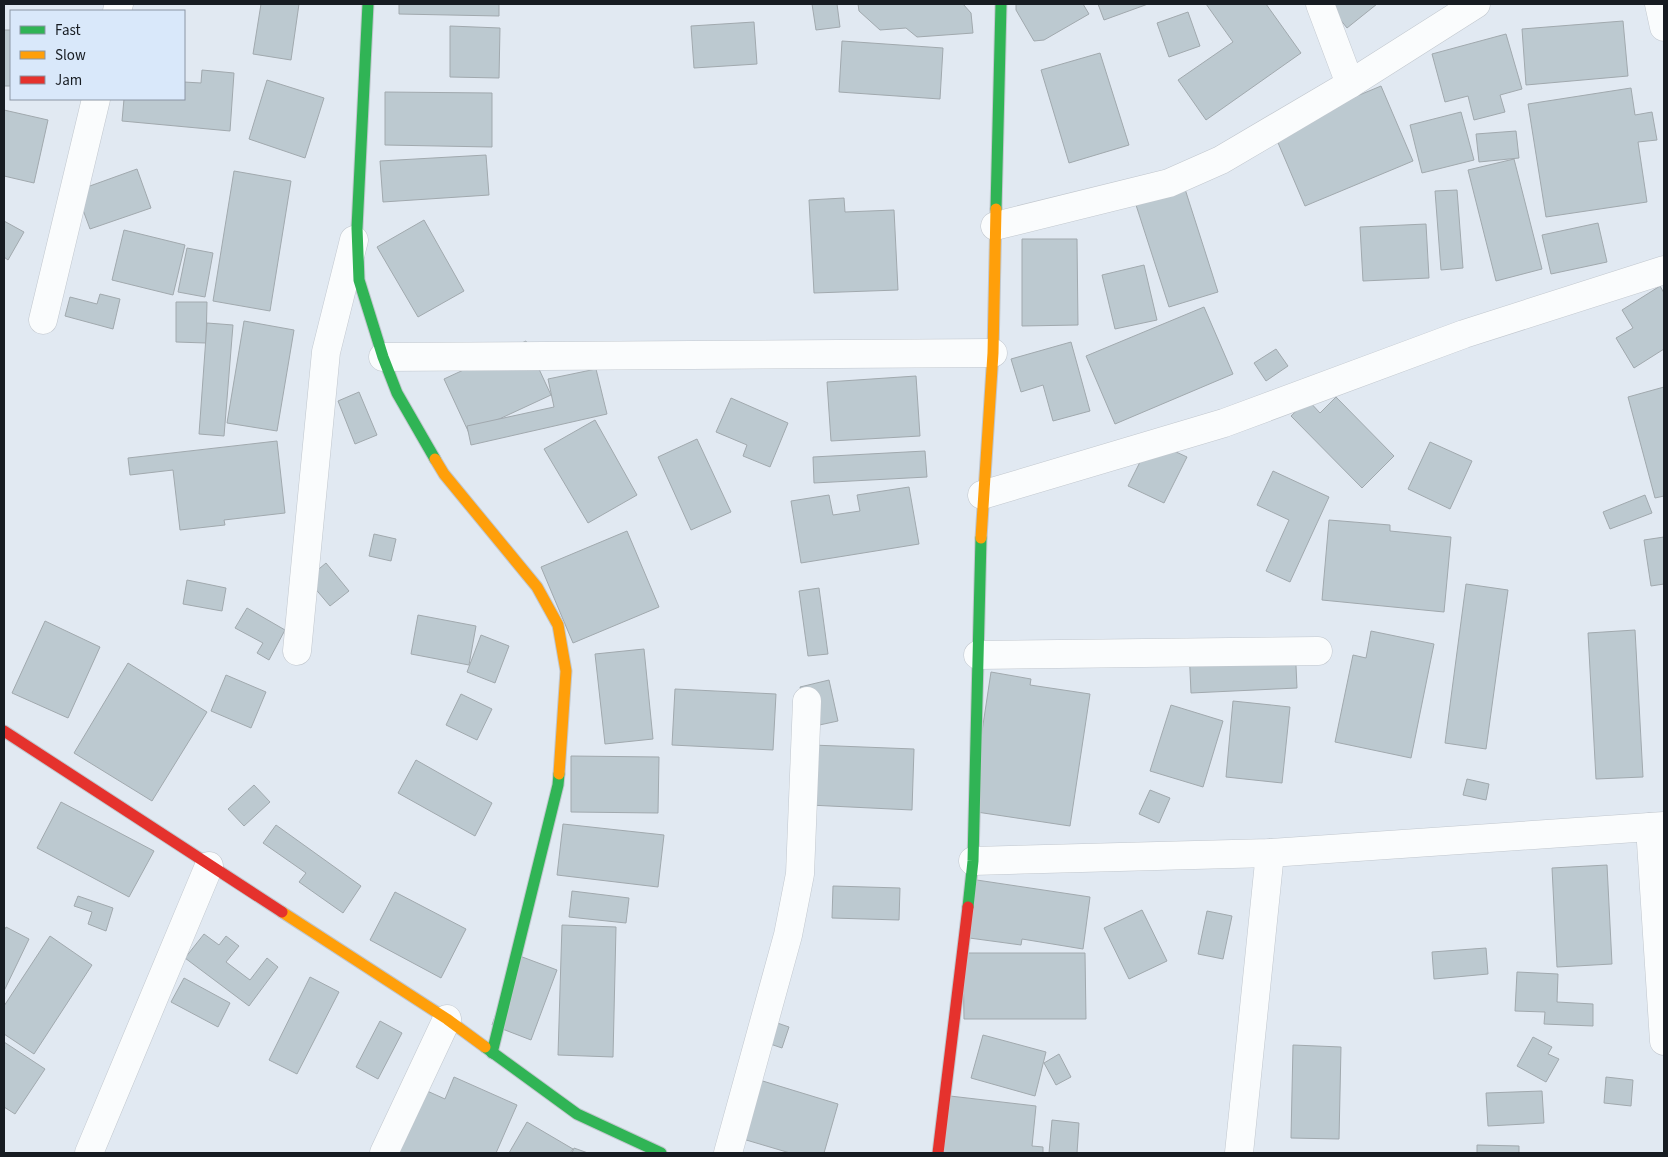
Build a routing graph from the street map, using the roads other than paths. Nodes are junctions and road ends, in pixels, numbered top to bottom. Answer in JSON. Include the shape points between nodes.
{"nodes":[{"id":1,"x":368,"y":4,"type":"edge"},
{"id":2,"x":1001,"y":4,"type":"edge"},
{"id":3,"x":1320,"y":4,"type":"edge"},
{"id":4,"x":1476,"y":4,"type":"edge"},
{"id":5,"x":1659,"y":4,"type":"edge"},
{"id":6,"x":1664,"y":28,"type":"edge"},
{"id":7,"x":1350,"y":84,"type":"junction"},
{"id":8,"x":96,"y":100,"type":"edge"},
{"id":9,"x":996,"y":226,"type":"junction"},
{"id":10,"x":357,"y":228,"type":"junction"},
{"id":11,"x":1664,"y":270,"type":"edge"},
{"id":12,"x":43,"y":320,"type":"dead end"},
{"id":13,"x":993,"y":353,"type":"junction"},
{"id":14,"x":383,"y":357,"type":"junction"},
{"id":15,"x":982,"y":495,"type":"junction"},
{"id":16,"x":297,"y":651,"type":"dead end"},
{"id":17,"x":1318,"y":651,"type":"dead end"},
{"id":18,"x":978,"y":655,"type":"junction"},
{"id":19,"x":808,"y":701,"type":"dead end"},
{"id":20,"x":4,"y":732,"type":"edge"},
{"id":21,"x":1657,"y":826,"type":"edge"},
{"id":22,"x":1270,"y":853,"type":"junction"},
{"id":23,"x":973,"y":861,"type":"junction"},
{"id":24,"x":209,"y":866,"type":"junction"},
{"id":25,"x":447,"y":1020,"type":"junction"},
{"id":26,"x":1664,"y":1041,"type":"edge"},
{"id":27,"x":492,"y":1054,"type":"junction"},
{"id":28,"x":89,"y":1153,"type":"edge"},
{"id":29,"x":384,"y":1153,"type":"edge"},
{"id":30,"x":660,"y":1153,"type":"edge"},
{"id":31,"x":728,"y":1153,"type":"edge"},
{"id":32,"x":938,"y":1153,"type":"edge"},
{"id":33,"x":1239,"y":1153,"type":"edge"}],
"edges":[{"from":1,"to":10,"type":"street"},
{"from":2,"to":9,"type":"street"},
{"from":3,"to":7,"type":"street"},
{"from":4,"to":7,"type":"street"},
{"from":5,"to":6,"type":"street"},
{"from":7,"to":9,"type":"street","via":[[1221,160],[1169,183]]},
{"from":8,"to":12,"type":"street"},
{"from":9,"to":13,"type":"street"},
{"from":10,"to":14,"type":"street","via":[[359,280]]},
{"from":10,"to":16,"type":"street","via":[[326,352]]},
{"from":11,"to":15,"type":"street","via":[[1464,334],[1224,423]]},
{"from":13,"to":14,"type":"street"},
{"from":13,"to":15,"type":"street"},
{"from":14,"to":27,"type":"street","via":[[397,392],[444,474],[537,586],[558,625],[566,671],[558,785]]},
{"from":15,"to":18,"type":"street"},
{"from":17,"to":18,"type":"street"},
{"from":18,"to":23,"type":"street"},
{"from":19,"to":31,"type":"street","via":[[800,874],[788,935]]},
{"from":20,"to":24,"type":"street"},
{"from":21,"to":22,"type":"street"},
{"from":21,"to":26,"type":"street"},
{"from":22,"to":23,"type":"street"},
{"from":22,"to":33,"type":"street"},
{"from":23,"to":32,"type":"street"},
{"from":24,"to":25,"type":"street"},
{"from":24,"to":28,"type":"street"},
{"from":25,"to":27,"type":"street"},
{"from":25,"to":29,"type":"street"},
{"from":27,"to":30,"type":"street","via":[[577,1114]]}]}
